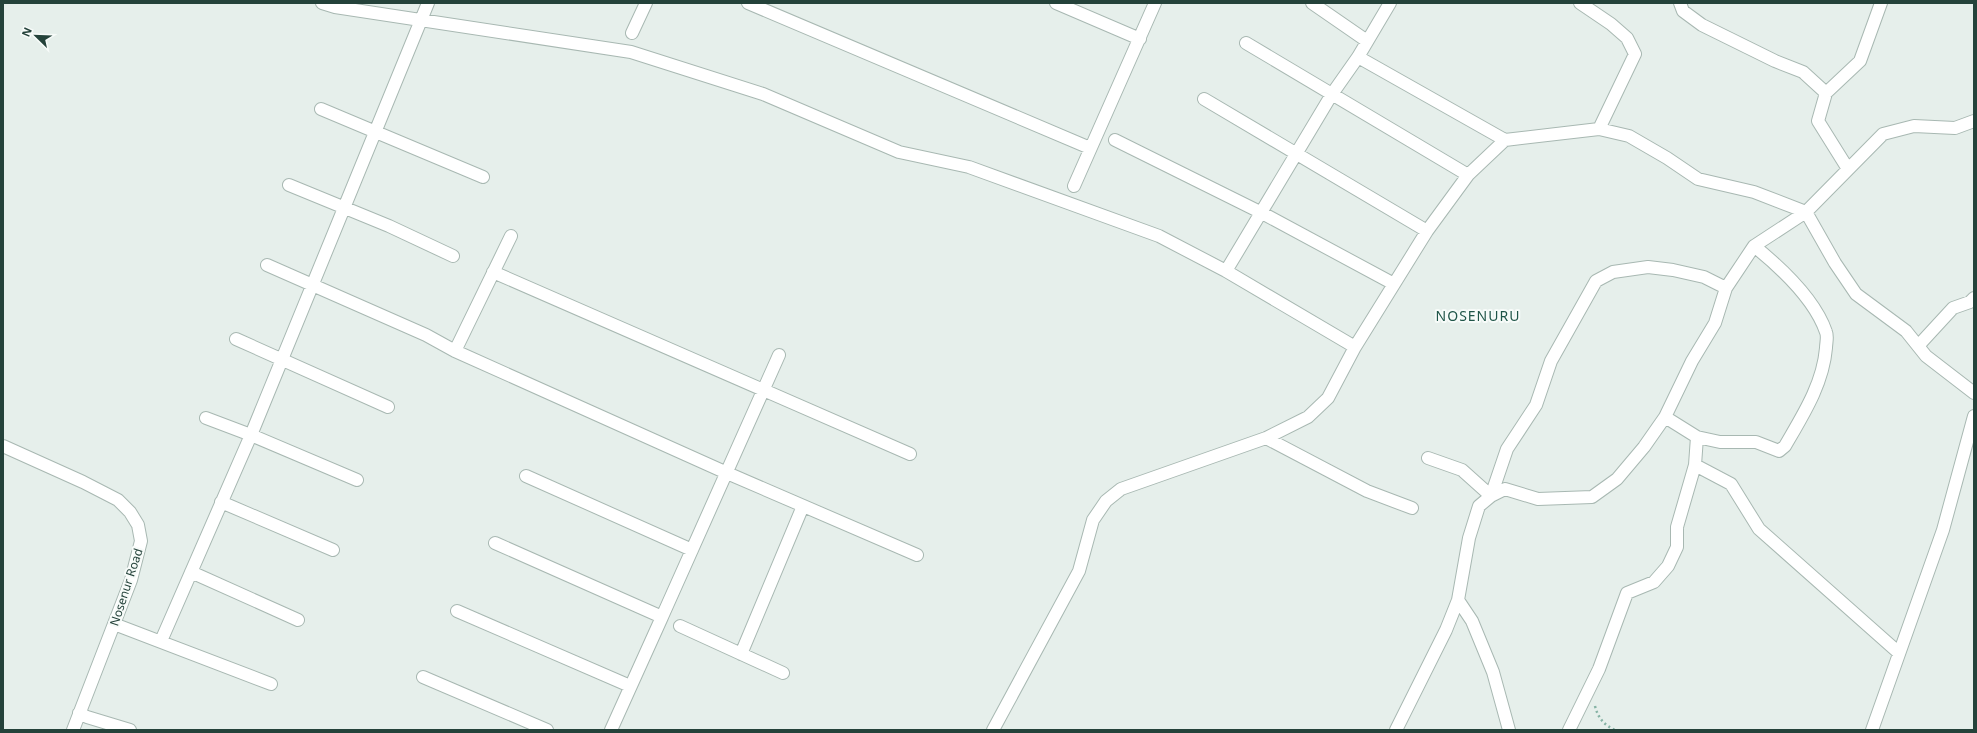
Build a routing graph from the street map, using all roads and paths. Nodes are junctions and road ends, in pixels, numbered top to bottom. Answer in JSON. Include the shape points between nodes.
{"nodes":[{"id":1,"x":322,"y":3,"type":"edge"},
{"id":2,"x":428,"y":3,"type":"edge"},
{"id":3,"x":646,"y":3,"type":"edge"},
{"id":4,"x":748,"y":3,"type":"edge"},
{"id":5,"x":1056,"y":3,"type":"edge"},
{"id":6,"x":1155,"y":3,"type":"edge"},
{"id":7,"x":1312,"y":3,"type":"edge"},
{"id":8,"x":1390,"y":3,"type":"edge"},
{"id":9,"x":1580,"y":3,"type":"edge"},
{"id":10,"x":1680,"y":3,"type":"edge"},
{"id":11,"x":1881,"y":3,"type":"edge"},
{"id":12,"x":420,"y":21,"type":"junction"},
{"id":13,"x":632,"y":33,"type":"dead end"},
{"id":14,"x":1140,"y":39,"type":"junction"},
{"id":15,"x":1367,"y":40,"type":"junction"},
{"id":16,"x":1246,"y":43,"type":"dead end"},
{"id":17,"x":1358,"y":57,"type":"junction"},
{"id":18,"x":1826,"y":93,"type":"junction"},
{"id":19,"x":1332,"y":94,"type":"junction"},
{"id":20,"x":1204,"y":99,"type":"dead end"},
{"id":21,"x":321,"y":109,"type":"dead end"},
{"id":22,"x":1974,"y":121,"type":"edge"},
{"id":23,"x":1599,"y":129,"type":"junction"},
{"id":24,"x":375,"y":131,"type":"junction"},
{"id":25,"x":1116,"y":140,"type":"dead end"},
{"id":26,"x":1505,"y":140,"type":"junction"},
{"id":27,"x":1090,"y":148,"type":"junction"},
{"id":28,"x":1297,"y":153,"type":"junction"},
{"id":29,"x":1848,"y":168,"type":"junction"},
{"id":30,"x":1468,"y":175,"type":"junction"},
{"id":31,"x":483,"y":177,"type":"dead end"},
{"id":32,"x":289,"y":185,"type":"dead end"},
{"id":33,"x":1074,"y":186,"type":"dead end"},
{"id":34,"x":344,"y":208,"type":"junction"},
{"id":35,"x":1806,"y":212,"type":"junction"},
{"id":36,"x":1262,"y":213,"type":"junction"},
{"id":37,"x":1427,"y":231,"type":"junction"},
{"id":38,"x":511,"y":236,"type":"dead end"},
{"id":39,"x":1754,"y":246,"type":"junction"},
{"id":40,"x":453,"y":256,"type":"dead end"},
{"id":41,"x":266,"y":265,"type":"dead end"},
{"id":42,"x":1226,"y":271,"type":"junction"},
{"id":43,"x":493,"y":272,"type":"junction"},
{"id":44,"x":1394,"y":284,"type":"junction"},
{"id":45,"x":312,"y":285,"type":"junction"},
{"id":46,"x":1726,"y":288,"type":"junction"},
{"id":47,"x":1974,"y":298,"type":"edge"},
{"id":48,"x":236,"y":339,"type":"dead end"},
{"id":49,"x":1918,"y":346,"type":"junction"},
{"id":50,"x":1355,"y":347,"type":"junction"},
{"id":51,"x":455,"y":351,"type":"junction"},
{"id":52,"x":779,"y":355,"type":"dead end"},
{"id":53,"x":282,"y":358,"type":"junction"},
{"id":54,"x":763,"y":391,"type":"junction"},
{"id":55,"x":1974,"y":394,"type":"edge"},
{"id":56,"x":388,"y":408,"type":"dead end"},
{"id":57,"x":1974,"y":416,"type":"edge"},
{"id":58,"x":1665,"y":417,"type":"junction"},
{"id":59,"x":206,"y":418,"type":"dead end"},
{"id":60,"x":251,"y":435,"type":"junction"},
{"id":61,"x":1697,"y":437,"type":"junction"},
{"id":62,"x":1266,"y":438,"type":"junction"},
{"id":63,"x":3,"y":446,"type":"edge"},
{"id":64,"x":910,"y":454,"type":"dead end"},
{"id":65,"x":1428,"y":458,"type":"dead end"},
{"id":66,"x":1695,"y":465,"type":"junction"},
{"id":67,"x":727,"y":473,"type":"junction"},
{"id":68,"x":526,"y":476,"type":"dead end"},
{"id":69,"x":357,"y":480,"type":"dead end"},
{"id":70,"x":1491,"y":496,"type":"junction"},
{"id":71,"x":221,"y":502,"type":"junction"},
{"id":72,"x":803,"y":506,"type":"junction"},
{"id":73,"x":1412,"y":508,"type":"dead end"},
{"id":74,"x":495,"y":543,"type":"dead end"},
{"id":75,"x":333,"y":550,"type":"dead end"},
{"id":76,"x":692,"y":550,"type":"junction"},
{"id":77,"x":918,"y":555,"type":"dead end"},
{"id":78,"x":191,"y":572,"type":"junction"},
{"id":79,"x":1458,"y":600,"type":"junction"},
{"id":80,"x":457,"y":611,"type":"dead end"},
{"id":81,"x":662,"y":617,"type":"junction"},
{"id":82,"x":298,"y":620,"type":"dead end"},
{"id":83,"x":114,"y":624,"type":"junction"},
{"id":84,"x":680,"y":626,"type":"dead end"},
{"id":85,"x":161,"y":641,"type":"junction"},
{"id":86,"x":1899,"y":653,"type":"junction"},
{"id":87,"x":741,"y":654,"type":"junction"},
{"id":88,"x":783,"y":673,"type":"dead end"},
{"id":89,"x":423,"y":677,"type":"dead end"},
{"id":90,"x":271,"y":684,"type":"dead end"},
{"id":91,"x":630,"y":686,"type":"junction"},
{"id":92,"x":1590,"y":686,"type":"junction"},
{"id":93,"x":79,"y":713,"type":"junction"},
{"id":94,"x":73,"y":730,"type":"edge"},
{"id":95,"x":130,"y":730,"type":"edge"},
{"id":96,"x":547,"y":730,"type":"edge"},
{"id":97,"x":611,"y":730,"type":"edge"},
{"id":98,"x":993,"y":730,"type":"edge"},
{"id":99,"x":1396,"y":730,"type":"edge"},
{"id":100,"x":1509,"y":730,"type":"edge"},
{"id":101,"x":1569,"y":730,"type":"edge"},
{"id":102,"x":1615,"y":730,"type":"edge"},
{"id":103,"x":1872,"y":730,"type":"edge"}],
"edges":[{"from":1,"to":12,"type":"street"},
{"from":2,"to":12,"type":"street"},
{"from":3,"to":13,"type":"street"},
{"from":4,"to":27,"type":"street"},
{"from":5,"to":14,"type":"street"},
{"from":6,"to":14,"type":"street"},
{"from":7,"to":15,"type":"street"},
{"from":8,"to":15,"type":"street"},
{"from":9,"to":23,"type":"street","via":[[1627,38],[1635,54]]},
{"from":10,"to":18,"type":"street","via":[[1683,11],[1702,26],[1803,72]]},
{"from":11,"to":18,"type":"street","via":[[1860,61]]},
{"from":12,"to":24,"type":"street"},
{"from":12,"to":42,"type":"street","via":[[631,52],[763,94],[899,152],[969,167],[1069,202],[1159,236]]},
{"from":14,"to":27,"type":"street"},
{"from":15,"to":17,"type":"street"},
{"from":16,"to":19,"type":"street"},
{"from":17,"to":19,"type":"street"},
{"from":17,"to":26,"type":"street"},
{"from":18,"to":29,"type":"street","via":[[1818,121]]},
{"from":19,"to":28,"type":"street"},
{"from":19,"to":30,"type":"street"},
{"from":20,"to":28,"type":"street"},
{"from":21,"to":24,"type":"street"},
{"from":22,"to":29,"type":"street","via":[[1955,128],[1914,126],[1883,134]]},
{"from":23,"to":26,"type":"street"},
{"from":23,"to":35,"type":"street","via":[[1628,136],[1698,179],[1754,192]]},
{"from":24,"to":31,"type":"street"},
{"from":24,"to":34,"type":"street"},
{"from":25,"to":36,"type":"street"},
{"from":26,"to":30,"type":"street"},
{"from":27,"to":33,"type":"street"},
{"from":28,"to":36,"type":"street"},
{"from":28,"to":37,"type":"street"},
{"from":29,"to":35,"type":"street"},
{"from":30,"to":37,"type":"street"},
{"from":32,"to":34,"type":"street"},
{"from":34,"to":40,"type":"street"},
{"from":34,"to":45,"type":"street"},
{"from":35,"to":39,"type":"street"},
{"from":35,"to":49,"type":"street","via":[[1856,294],[1906,331]]},
{"from":36,"to":42,"type":"street"},
{"from":36,"to":44,"type":"street"},
{"from":37,"to":44,"type":"street"},
{"from":38,"to":43,"type":"street"},
{"from":39,"to":46,"type":"street"},
{"from":39,"to":61,"type":"street","via":[[1782,269],[1812,307],[1827,334],[1825,354],[1814,394],[1785,446],[1779,451],[1756,442],[1720,442]]},
{"from":41,"to":45,"type":"street"},
{"from":42,"to":50,"type":"street"},
{"from":43,"to":51,"type":"street"},
{"from":43,"to":54,"type":"street"},
{"from":44,"to":50,"type":"street"},
{"from":45,"to":51,"type":"street","via":[[426,335]]},
{"from":45,"to":53,"type":"street"},
{"from":46,"to":58,"type":"street","via":[[1715,323],[1692,361]]},
{"from":46,"to":70,"type":"street","via":[[1704,277],[1648,267],[1613,272],[1596,281],[1551,361],[1536,405],[1507,449]]},
{"from":47,"to":49,"type":"street","via":[[1953,308]]},
{"from":48,"to":53,"type":"street"},
{"from":49,"to":55,"type":"street","via":[[1926,356]]},
{"from":50,"to":62,"type":"street","via":[[1328,398],[1308,418]]},
{"from":51,"to":67,"type":"street"},
{"from":52,"to":54,"type":"street"},
{"from":53,"to":56,"type":"street"},
{"from":53,"to":60,"type":"street"},
{"from":54,"to":64,"type":"street"},
{"from":54,"to":67,"type":"street"},
{"from":57,"to":86,"type":"street","via":[[1943,530]]},
{"from":58,"to":61,"type":"street"},
{"from":58,"to":70,"type":"street","via":[[1617,479],[1592,497],[1538,499],[1505,489]]},
{"from":59,"to":60,"type":"street"},
{"from":60,"to":69,"type":"street"},
{"from":60,"to":71,"type":"street"},
{"from":61,"to":66,"type":"street"},
{"from":62,"to":73,"type":"street","via":[[1367,491]]},
{"from":62,"to":98,"type":"street","via":[[1121,489],[1106,501],[1093,520],[1079,571]]},
{"from":63,"to":83,"type":"street","name":"Nosenur Road","via":[[118,500],[130,512],[138,525],[141,541]]},
{"from":65,"to":70,"type":"street","via":[[1462,470]]},
{"from":66,"to":86,"type":"street","via":[[1732,484],[1760,529]]},
{"from":66,"to":92,"type":"street","via":[[1677,527],[1677,547],[1668,566],[1654,582],[1627,594]]},
{"from":67,"to":72,"type":"street"},
{"from":67,"to":76,"type":"street"},
{"from":68,"to":76,"type":"street"},
{"from":70,"to":79,"type":"street","via":[[1479,506],[1469,538]]},
{"from":71,"to":75,"type":"street"},
{"from":71,"to":78,"type":"street"},
{"from":72,"to":77,"type":"street"},
{"from":72,"to":87,"type":"street"},
{"from":74,"to":81,"type":"street"},
{"from":76,"to":81,"type":"street"},
{"from":78,"to":82,"type":"street"},
{"from":78,"to":85,"type":"street"},
{"from":79,"to":99,"type":"street","via":[[1446,630]]},
{"from":79,"to":100,"type":"street","via":[[1472,621],[1493,672]]},
{"from":80,"to":91,"type":"street"},
{"from":81,"to":91,"type":"street"},
{"from":83,"to":85,"type":"street"},
{"from":83,"to":93,"type":"street","name":"Nosenur Road"},
{"from":84,"to":87,"type":"street"},
{"from":85,"to":90,"type":"street"},
{"from":86,"to":103,"type":"street"},
{"from":87,"to":88,"type":"street"},
{"from":89,"to":96,"type":"street"},
{"from":91,"to":97,"type":"street"},
{"from":92,"to":101,"type":"street"},
{"from":92,"to":102,"type":"path","via":[[1596,713],[1605,726]]},
{"from":93,"to":94,"type":"street","name":"Nosenur Road"},
{"from":93,"to":95,"type":"street"}]}
